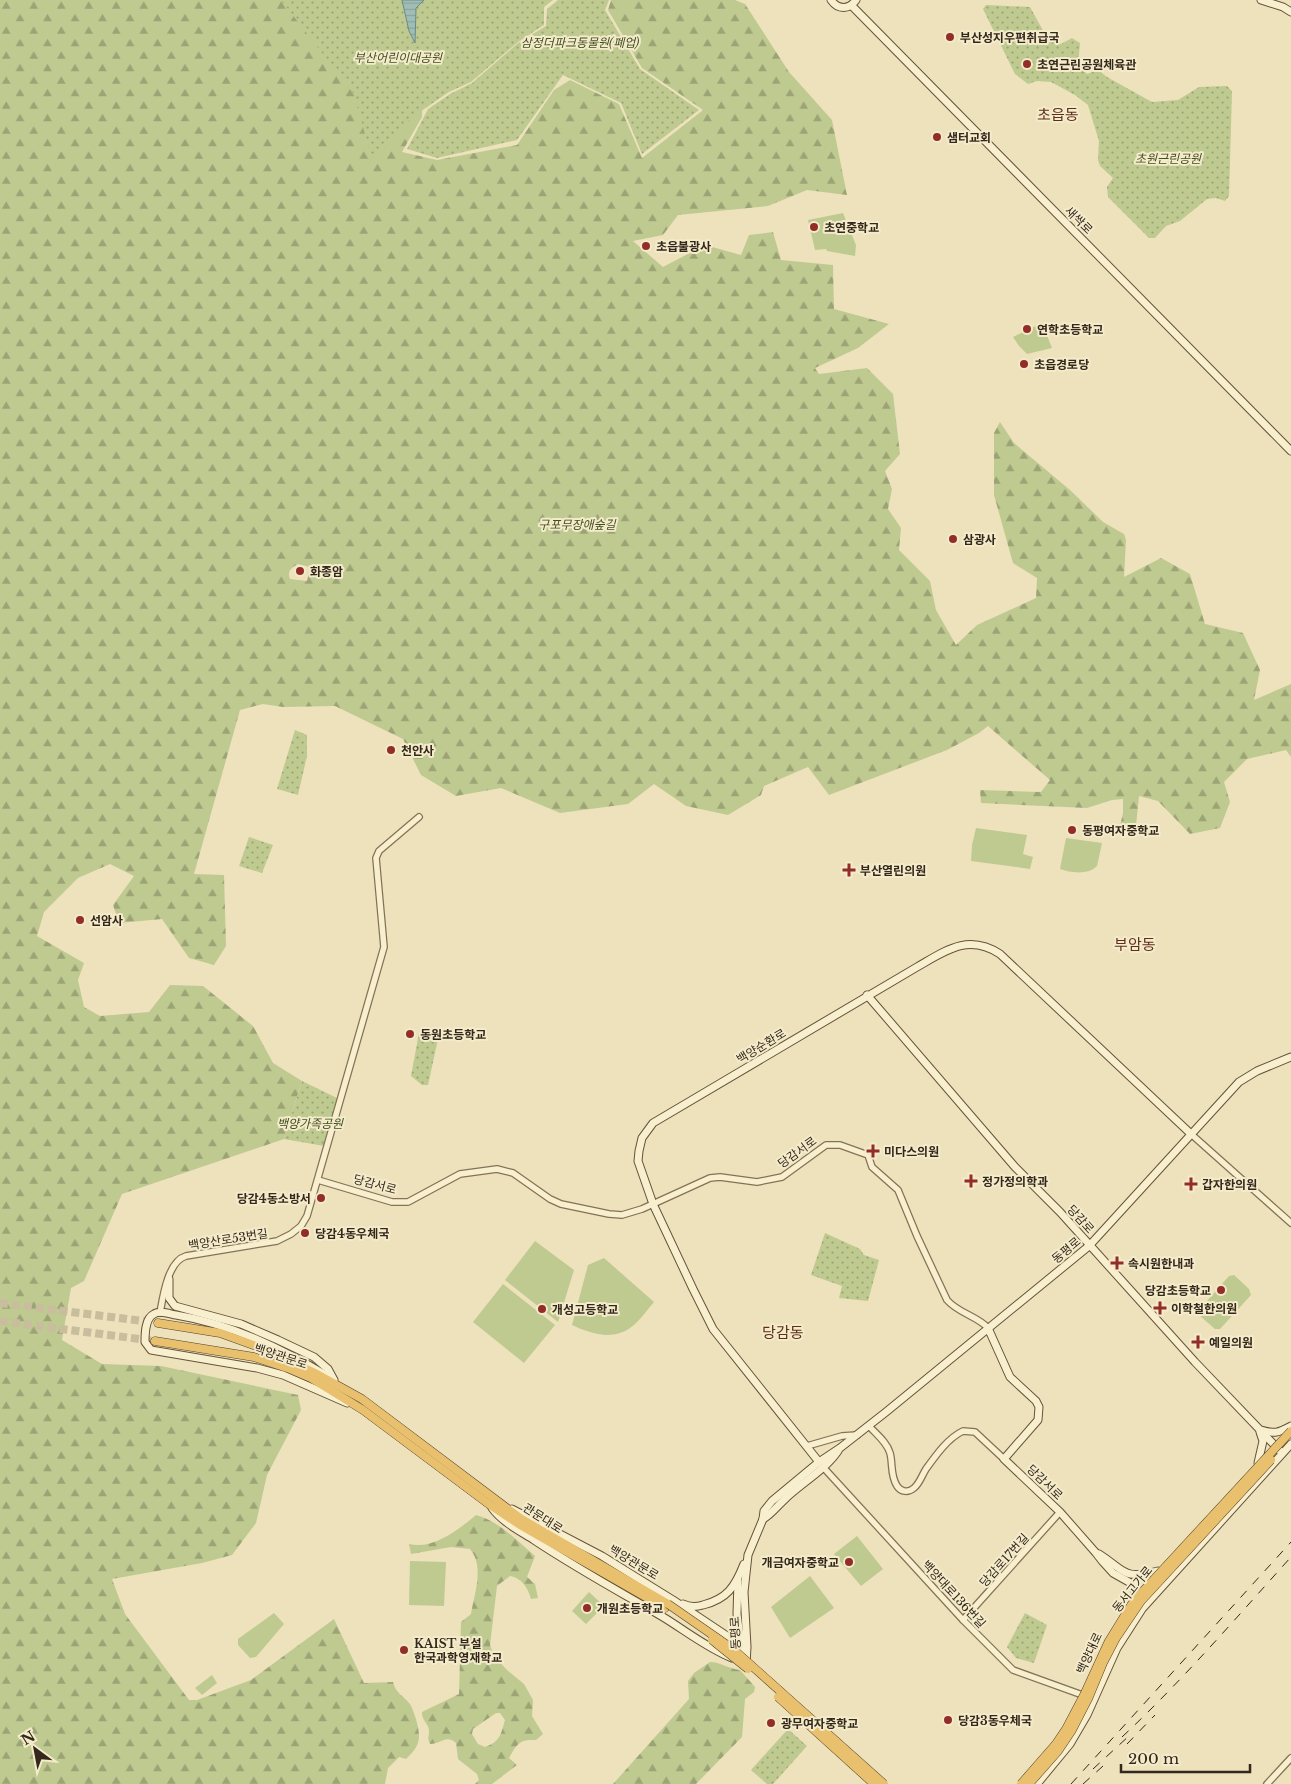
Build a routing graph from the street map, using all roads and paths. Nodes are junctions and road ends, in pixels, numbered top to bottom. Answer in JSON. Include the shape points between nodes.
{"nodes":[{"id":1,"x":831,"y":0,"type":"edge"},
{"id":2,"x":1261,"y":0,"type":"edge"},
{"id":3,"x":854,"y":3,"type":"edge"},
{"id":4,"x":1291,"y":12,"type":"edge"},
{"id":5,"x":1291,"y":451,"type":"edge"},
{"id":6,"x":419,"y":817,"type":"dead end"},
{"id":7,"x":867,"y":996,"type":"junction"},
{"id":8,"x":1291,"y":1057,"type":"edge"},
{"id":9,"x":1191,"y":1134,"type":"junction"},
{"id":10,"x":318,"y":1180,"type":"junction"},
{"id":11,"x":654,"y":1204,"type":"junction"},
{"id":12,"x":1291,"y":1223,"type":"edge"},
{"id":13,"x":1089,"y":1246,"type":"junction"},
{"id":14,"x":168,"y":1279,"type":"junction"},
{"id":15,"x":160,"y":1313,"type":"junction"},
{"id":16,"x":158,"y":1323,"type":"tunnel mouth"},
{"id":17,"x":988,"y":1328,"type":"junction"},
{"id":18,"x":155,"y":1341,"type":"tunnel mouth"},
{"id":19,"x":334,"y":1380,"type":"junction"},
{"id":20,"x":362,"y":1399,"type":"junction"},
{"id":21,"x":364,"y":1410,"type":"junction"},
{"id":22,"x":869,"y":1426,"type":"junction"},
{"id":23,"x":1291,"y":1426,"type":"edge"},
{"id":24,"x":1260,"y":1429,"type":"junction"},
{"id":25,"x":1291,"y":1431,"type":"edge"},
{"id":26,"x":857,"y":1435,"type":"junction"},
{"id":27,"x":1291,"y":1438,"type":"edge"},
{"id":28,"x":411,"y":1442,"type":"junction"},
{"id":29,"x":1291,"y":1444,"type":"edge"},
{"id":30,"x":1274,"y":1445,"type":"junction"},
{"id":31,"x":806,"y":1446,"type":"junction"},
{"id":32,"x":1282,"y":1453,"type":"junction"},
{"id":33,"x":1004,"y":1459,"type":"junction"},
{"id":34,"x":1258,"y":1463,"type":"junction"},
{"id":35,"x":821,"y":1464,"type":"junction"},
{"id":36,"x":492,"y":1502,"type":"junction"},
{"id":37,"x":1060,"y":1512,"type":"junction"},
{"id":38,"x":1096,"y":1553,"type":"junction"},
{"id":39,"x":748,"y":1555,"type":"junction"},
{"id":40,"x":1158,"y":1571,"type":"junction"},
{"id":41,"x":738,"y":1579,"type":"junction"},
{"id":42,"x":1134,"y":1599,"type":"junction"},
{"id":43,"x":669,"y":1604,"type":"junction"},
{"id":44,"x":963,"y":1620,"type":"junction"},
{"id":45,"x":746,"y":1664,"type":"junction"},
{"id":46,"x":1082,"y":1695,"type":"junction"},
{"id":47,"x":1094,"y":1699,"type":"junction"},
{"id":48,"x":1291,"y":1758,"type":"edge"},
{"id":49,"x":874,"y":1784,"type":"edge"},
{"id":50,"x":879,"y":1784,"type":"edge"},
{"id":51,"x":884,"y":1784,"type":"edge"},
{"id":52,"x":1018,"y":1784,"type":"edge"},
{"id":53,"x":1022,"y":1784,"type":"edge"},
{"id":54,"x":1029,"y":1784,"type":"edge"},
{"id":55,"x":1037,"y":1784,"type":"edge"},
{"id":56,"x":1267,"y":1784,"type":"edge"}],
"edges":[{"from":1,"to":3,"type":"main road","via":[[840,8]]},
{"from":2,"to":4,"type":"main road"},
{"from":3,"to":5,"type":"main road","name":"새싹로"},
{"from":6,"to":10,"type":"street","name":"백양산로53번길","via":[[377,855],[384,947]]},
{"from":7,"to":9,"type":"main road","name":"백양순환로","via":[[955,946],[973,944],[990,949],[1005,959]]},
{"from":7,"to":11,"type":"main road","name":"백양순환로","via":[[650,1126],[640,1143],[638,1161]]},
{"from":7,"to":13,"type":"main road","name":"당감로","via":[[1014,1167]]},
{"from":8,"to":9,"type":"main road","name":"동평로","via":[[1239,1082]]},
{"from":9,"to":12,"type":"street"},
{"from":9,"to":13,"type":"main road","name":"동평로"},
{"from":10,"to":11,"type":"street","name":"당감서로","via":[[403,1203],[460,1174],[497,1169],[513,1173],[550,1199],[568,1207],[622,1215]]},
{"from":10,"to":14,"type":"street","name":"백양산로53번길","via":[[307,1216],[301,1226],[287,1236],[270,1242],[183,1256],[174,1263]]},
{"from":11,"to":17,"type":"street","name":"당감서로","via":[[715,1177],[757,1182],[782,1177],[826,1145],[840,1145],[868,1155],[872,1167],[898,1190],[949,1302]]},
{"from":11,"to":31,"type":"main road","name":"백양순환로","via":[[713,1329]]},
{"from":13,"to":17,"type":"main road","name":"동평로"},
{"from":13,"to":24,"type":"main road","name":"당감로"},
{"from":14,"to":15,"type":"street","name":"백양산로53번길"},
{"from":14,"to":19,"type":"main road","via":[[169,1298],[175,1306],[241,1324],[278,1340],[314,1357],[328,1369]]},
{"from":15,"to":19,"type":"main road","name":"백양관문로","via":[[191,1318],[252,1337]]},
{"from":15,"to":21,"type":"main road","via":[[154,1313],[148,1322],[145,1342],[151,1350],[283,1375]]},
{"from":16,"to":20,"type":"highway","name":"백양관문로","via":[[220,1333],[270,1351]]},
{"from":17,"to":22,"type":"main road","name":"동평로"},
{"from":17,"to":33,"type":"main road","name":"당감서로","via":[[1010,1377],[1039,1407],[1038,1420]]},
{"from":18,"to":21,"type":"highway","name":"백양관문로","via":[[254,1357],[311,1378]]},
{"from":19,"to":20,"type":"main road","name":"백양관문로"},
{"from":20,"to":28,"type":"highway","name":"백양관문로"},
{"from":21,"to":28,"type":"highway","name":"백양관문로"},
{"from":22,"to":26,"type":"main road","name":"동평로"},
{"from":22,"to":33,"type":"street","via":[[888,1448],[893,1478],[903,1491],[916,1487],[942,1449],[963,1431],[975,1432]]},
{"from":23,"to":24,"type":"main road","via":[[1279,1433]]},
{"from":23,"to":30,"type":"main road","name":"백양대로"},
{"from":24,"to":30,"type":"main road","name":"당감로"},
{"from":24,"to":34,"type":"main road","via":[[1263,1441]]},
{"from":25,"to":53,"type":"highway","name":"동서고가로","bridge":true,"via":[[1133,1602],[1109,1641],[1066,1729]]},
{"from":26,"to":31,"type":"street"},
{"from":26,"to":35,"type":"main road","name":"동평로"},
{"from":27,"to":54,"type":"highway","name":"동서고가로","bridge":true,"via":[[1141,1601],[1116,1638],[1079,1719],[1058,1751]]},
{"from":28,"to":36,"type":"highway","name":"관문대로"},
{"from":29,"to":32,"type":"main road","name":"백양대로"},
{"from":30,"to":32,"type":"main road","name":"당감로"},
{"from":30,"to":34,"type":"main road","name":"백양대로"},
{"from":31,"to":35,"type":"main road","name":"백양순환로"},
{"from":32,"to":47,"type":"main road","name":"백양대로","via":[[1151,1598],[1117,1648]]},
{"from":33,"to":37,"type":"main road","name":"당감서로"},
{"from":34,"to":40,"type":"main road","name":"백양대로"},
{"from":35,"to":39,"type":"main road","name":"동평로","via":[[772,1501],[764,1511]]},
{"from":35,"to":44,"type":"street","name":"백양대로136번길"},
{"from":36,"to":43,"type":"highway","name":"관문대로","via":[[548,1542]]},
{"from":36,"to":43,"type":"main road","name":"백양관문로","via":[[602,1556]]},
{"from":36,"to":45,"type":"main road","name":"백양관문로","via":[[496,1513],[507,1522],[556,1554],[718,1652]]},
{"from":37,"to":38,"type":"main road","name":"당감서로"},
{"from":37,"to":44,"type":"street","name":"당감로17번길"},
{"from":38,"to":40,"type":"main road","via":[[1130,1574],[1139,1576]]},
{"from":38,"to":42,"type":"main road","via":[[1113,1572],[1136,1586]]},
{"from":39,"to":41,"type":"main road"},
{"from":39,"to":45,"type":"main road","name":"동평로","via":[[744,1592]]},
{"from":40,"to":42,"type":"main road","name":"백양대로"},
{"from":41,"to":43,"type":"main road","via":[[728,1592],[713,1602],[699,1606]]},
{"from":41,"to":45,"type":"main road","name":"동평로","via":[[739,1640]]},
{"from":42,"to":46,"type":"main road","name":"백양대로","via":[[1111,1632]]},
{"from":43,"to":45,"type":"main road","name":"백양관문로","via":[[730,1638]]},
{"from":43,"to":49,"type":"highway","bridge":true,"via":[[730,1654]]},
{"from":43,"to":51,"type":"highway","bridge":true,"via":[[733,1649]]},
{"from":44,"to":46,"type":"street","name":"백양대로136번길","via":[[1013,1670]]},
{"from":45,"to":50,"type":"main road","name":"백양관문로"},
{"from":46,"to":47,"type":"street","name":"백양대로136번길"},
{"from":46,"to":52,"type":"main road","name":"백양대로","via":[[1052,1744]]},
{"from":47,"to":55,"type":"main road","name":"백양대로","via":[[1070,1744]]},
{"from":48,"to":56,"type":"street"}]}
